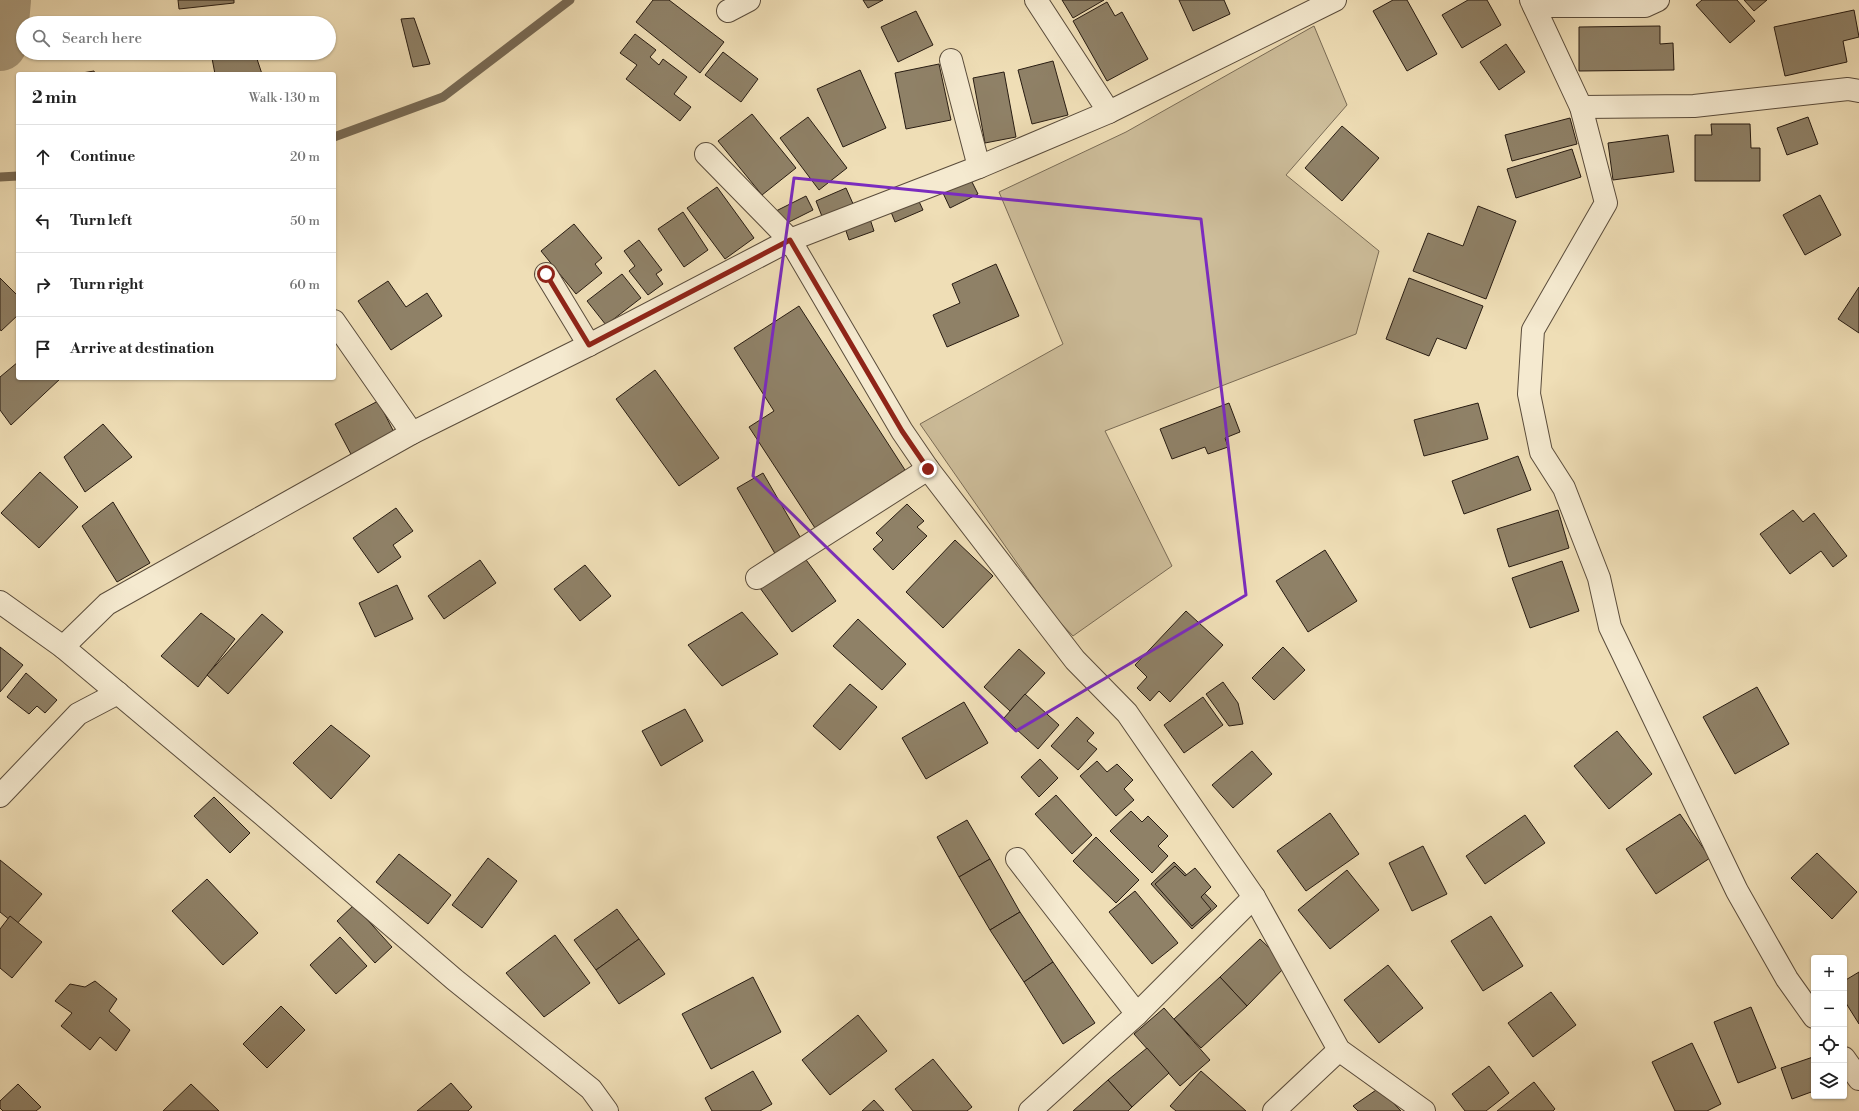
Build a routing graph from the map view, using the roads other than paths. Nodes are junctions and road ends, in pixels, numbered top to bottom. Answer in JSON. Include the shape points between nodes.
{"nodes":[{"id":1,"x":749,"y":0,"type":"edge"},
{"id":2,"x":1036,"y":0,"type":"edge"},
{"id":3,"x":1335,"y":0,"type":"edge"},
{"id":4,"x":1658,"y":0,"type":"edge"},
{"id":5,"x":1533,"y":3,"type":"edge"},
{"id":6,"x":728,"y":11,"type":"dead end"},
{"id":7,"x":951,"y":60,"type":"dead end"},
{"id":8,"x":1859,"y":91,"type":"edge"},
{"id":9,"x":1581,"y":107,"type":"junction"},
{"id":10,"x":1109,"y":112,"type":"junction"},
{"id":11,"x":706,"y":154,"type":"dead end"},
{"id":12,"x":979,"y":166,"type":"junction"},
{"id":13,"x":790,"y":240,"type":"junction"},
{"id":14,"x":546,"y":274,"type":"dead end"},
{"id":15,"x":336,"y":324,"type":"edge"},
{"id":16,"x":589,"y":345,"type":"junction"},
{"id":17,"x":412,"y":433,"type":"junction"},
{"id":18,"x":928,"y":469,"type":"junction"},
{"id":19,"x":757,"y":578,"type":"dead end"},
{"id":20,"x":0,"y":602,"type":"edge"},
{"id":21,"x":63,"y":647,"type":"junction"},
{"id":22,"x":118,"y":693,"type":"junction"},
{"id":23,"x":0,"y":796,"type":"edge"},
{"id":24,"x":1018,"y":859,"type":"dead end"},
{"id":25,"x":1254,"y":897,"type":"junction"},
{"id":26,"x":1811,"y":1013,"type":"edge"},
{"id":27,"x":1136,"y":1014,"type":"junction"},
{"id":28,"x":1339,"y":1050,"type":"junction"},
{"id":29,"x":1847,"y":1062,"type":"edge"},
{"id":30,"x":1859,"y":1079,"type":"edge"},
{"id":31,"x":607,"y":1111,"type":"edge"},
{"id":32,"x":1030,"y":1111,"type":"edge"},
{"id":33,"x":1274,"y":1111,"type":"edge"},
{"id":34,"x":1424,"y":1111,"type":"edge"}],
"edges":[{"from":1,"to":6,"type":"street"},
{"from":2,"to":10,"type":"street"},
{"from":3,"to":10,"type":"street"},
{"from":4,"to":5,"type":"street","via":[[1645,6]]},
{"from":5,"to":9,"type":"street"},
{"from":7,"to":12,"type":"street"},
{"from":8,"to":9,"type":"street","via":[[1848,89],[1694,106]]},
{"from":9,"to":26,"type":"street","via":[[1606,203],[1533,330],[1529,394],[1540,452],[1564,488],[1598,578],[1610,627],[1734,884],[1786,979]]},
{"from":10,"to":12,"type":"street"},
{"from":11,"to":13,"type":"street"},
{"from":12,"to":13,"type":"street"},
{"from":13,"to":16,"type":"street"},
{"from":13,"to":18,"type":"street","via":[[902,431]]},
{"from":14,"to":16,"type":"street"},
{"from":15,"to":17,"type":"street"},
{"from":16,"to":17,"type":"street"},
{"from":17,"to":21,"type":"street","via":[[107,604]]},
{"from":18,"to":19,"type":"street"},
{"from":18,"to":25,"type":"street","via":[[1075,660],[1127,713]]},
{"from":20,"to":21,"type":"street"},
{"from":21,"to":22,"type":"street"},
{"from":22,"to":23,"type":"street","via":[[78,714]]},
{"from":22,"to":31,"type":"street","via":[[455,980],[591,1089]]},
{"from":24,"to":27,"type":"street"},
{"from":25,"to":27,"type":"street"},
{"from":25,"to":28,"type":"street"},
{"from":27,"to":32,"type":"street"},
{"from":28,"to":33,"type":"street"},
{"from":28,"to":34,"type":"street"},
{"from":29,"to":30,"type":"street"}]}
